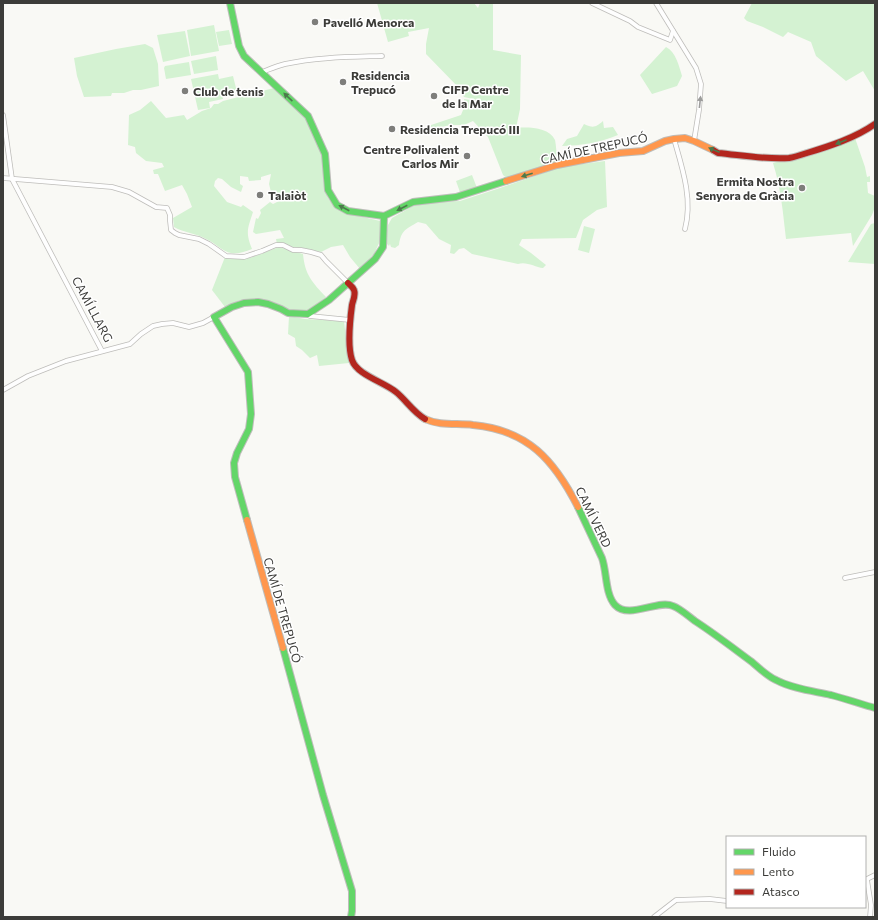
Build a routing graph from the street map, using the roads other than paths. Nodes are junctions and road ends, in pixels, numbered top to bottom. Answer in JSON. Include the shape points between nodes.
{"nodes":[{"id":1,"x":230,"y":3,"type":"edge"},
{"id":2,"x":592,"y":3,"type":"edge"},
{"id":3,"x":656,"y":3,"type":"edge"},
{"id":4,"x":673,"y":31,"type":"junction"},
{"id":5,"x":382,"y":56,"type":"dead end"},
{"id":6,"x":262,"y":72,"type":"junction"},
{"id":7,"x":3,"y":115,"type":"edge"},
{"id":8,"x":875,"y":124,"type":"edge"},
{"id":9,"x":674,"y":139,"type":"junction"},
{"id":10,"x":694,"y":141,"type":"junction"},
{"id":11,"x":3,"y":178,"type":"edge"},
{"id":12,"x":12,"y":179,"type":"junction"},
{"id":13,"x":384,"y":216,"type":"junction"},
{"id":14,"x":686,"y":229,"type":"dead end"},
{"id":15,"x":348,"y":283,"type":"junction"},
{"id":16,"x":308,"y":314,"type":"junction"},
{"id":17,"x":214,"y":317,"type":"junction"},
{"id":18,"x":350,"y":320,"type":"junction"},
{"id":19,"x":102,"y":351,"type":"junction"},
{"id":20,"x":3,"y":390,"type":"edge"},
{"id":21,"x":875,"y":572,"type":"edge"},
{"id":22,"x":845,"y":578,"type":"dead end"},
{"id":23,"x":875,"y":708,"type":"edge"},
{"id":24,"x":875,"y":875,"type":"edge"},
{"id":25,"x":866,"y":880,"type":"edge"},
{"id":26,"x":726,"y":901,"type":"edge"},
{"id":27,"x":351,"y":917,"type":"edge"},
{"id":28,"x":654,"y":917,"type":"edge"},
{"id":29,"x":870,"y":917,"type":"edge"}],
"edges":[{"from":1,"to":6,"type":"street","via":[[239,46],[244,56]]},
{"from":2,"to":4,"type":"street","via":[[670,40]]},
{"from":3,"to":4,"type":"street"},
{"from":10,"to":4,"type":"street","one_way":true,"via":[[701,84],[696,68]]},
{"from":5,"to":6,"type":"street","via":[[308,60],[284,64]]},
{"from":13,"to":6,"type":"street","one_way":true,"via":[[348,211],[337,205],[328,190],[325,154],[308,116]]},
{"from":7,"to":12,"type":"street","name":"CAMÍ LLARG"},
{"from":8,"to":10,"type":"street","name":"CAMÍ DE TREPUCÓ","one_way":true,"via":[[842,141],[790,158],[718,152]]},
{"from":9,"to":10,"type":"street","name":"CAMÍ DE TREPUCÓ"},
{"from":9,"to":13,"type":"street","name":"CAMÍ DE TREPUCÓ","one_way":true,"via":[[643,151],[557,165],[456,197],[413,202]]},
{"from":9,"to":14,"type":"street","via":[[688,202]]},
{"from":11,"to":12,"type":"street"},
{"from":12,"to":15,"type":"street","via":[[112,187],[129,192],[156,207],[167,208],[175,233],[199,239],[226,256],[244,257],[276,245],[283,245],[293,250],[321,255]]},
{"from":12,"to":19,"type":"street","name":"CAMÍ LLARG"},
{"from":13,"to":15,"type":"street","via":[[382,247],[375,259]]},
{"from":15,"to":16,"type":"street"},
{"from":15,"to":18,"type":"street","name":"CAMÍ VERD","via":[[354,289]]},
{"from":16,"to":17,"type":"street","name":"CAMÍ LLARG","via":[[288,314],[281,309],[258,302],[244,303]]},
{"from":16,"to":18,"type":"street"},
{"from":17,"to":19,"type":"street","name":"CAMÍ LLARG","via":[[189,327],[172,323],[153,326],[130,344]]},
{"from":17,"to":27,"type":"street","name":"CAMÍ DE TREPUCÓ","via":[[248,372],[251,414],[249,429],[234,463],[235,477],[352,891]]},
{"from":18,"to":23,"type":"street","name":"CAMÍ VERD","via":[[350,352],[353,364],[392,389],[415,412],[428,420],[442,424],[502,429],[519,436],[537,450],[566,485],[592,536],[602,558],[609,594],[614,605],[620,609],[638,610],[662,604],[672,605],[775,680]]},
{"from":19,"to":20,"type":"street","via":[[28,376]]},
{"from":21,"to":22,"type":"street"},
{"from":24,"to":25,"type":"street"},
{"from":25,"to":29,"type":"street","via":[[871,905]]},
{"from":26,"to":28,"type":"street","via":[[676,900]]}]}
